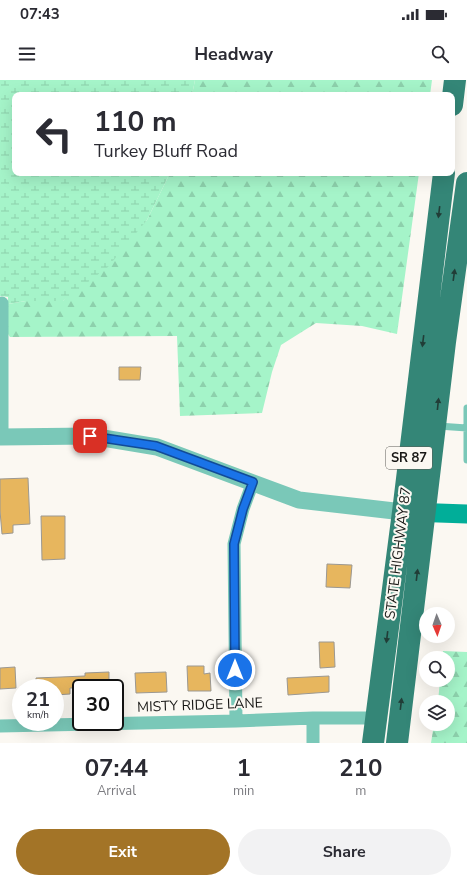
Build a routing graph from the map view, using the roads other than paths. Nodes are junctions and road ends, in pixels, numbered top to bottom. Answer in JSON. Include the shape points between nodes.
{"nodes":[{"id":1,"x":455,"y":80,"type":"edge"},
{"id":2,"x":454,"y":92,"type":"edge"},
{"id":3,"x":444,"y":176,"type":"edge"},
{"id":4,"x":467,"y":183,"type":"edge"},
{"id":5,"x":2,"y":303,"type":"dead end"},
{"id":6,"x":467,"y":408,"type":"edge"},
{"id":7,"x":435,"y":426,"type":"junction"},
{"id":8,"x":467,"y":428,"type":"edge"},
{"id":9,"x":1,"y":437,"type":"edge"},
{"id":10,"x":467,"y":460,"type":"edge"},
{"id":11,"x":253,"y":482,"type":"junction"},
{"id":12,"x":403,"y":512,"type":"junction"},
{"id":13,"x":425,"y":512,"type":"junction"},
{"id":14,"x":467,"y":514,"type":"edge"},
{"id":15,"x":313,"y":718,"type":"junction"},
{"id":16,"x":377,"y":718,"type":"junction"},
{"id":17,"x":236,"y":721,"type":"junction"},
{"id":18,"x":0,"y":726,"type":"edge"},
{"id":19,"x":314,"y":743,"type":"edge"},
{"id":20,"x":373,"y":743,"type":"edge"},
{"id":21,"x":397,"y":743,"type":"edge"}],
"edges":[{"from":1,"to":2,"type":"highway"},
{"from":3,"to":12,"type":"highway","name":"STATE HIGHWAY 87","number":"SR 87","one_way":true},
{"from":7,"to":4,"type":"highway","number":"SR 87","one_way":true},
{"from":5,"to":9,"type":"street"},
{"from":6,"to":8,"type":"lane"},
{"from":7,"to":8,"type":"lane"},
{"from":7,"to":13,"type":"highway","number":"SR 87"},
{"from":8,"to":10,"type":"lane"},
{"from":9,"to":11,"type":"street","via":[[90,436],[156,446]]},
{"from":11,"to":12,"type":"street","via":[[299,500]]},
{"from":11,"to":17,"type":"street","via":[[234,544]]},
{"from":12,"to":13,"type":"main road"},
{"from":12,"to":16,"type":"highway","name":"STATE HIGHWAY 87","number":"SR 87","one_way":true},
{"from":13,"to":14,"type":"main road"},
{"from":21,"to":13,"type":"highway","number":"SR 87","one_way":true},
{"from":15,"to":16,"type":"street","name":"MISTY RIDGE LANE"},
{"from":15,"to":17,"type":"street","name":"MISTY RIDGE LANE"},
{"from":15,"to":19,"type":"street"},
{"from":16,"to":20,"type":"highway","name":"STATE HIGHWAY 87","number":"SR 87"},
{"from":17,"to":18,"type":"street","name":"MISTY RIDGE LANE"}]}
